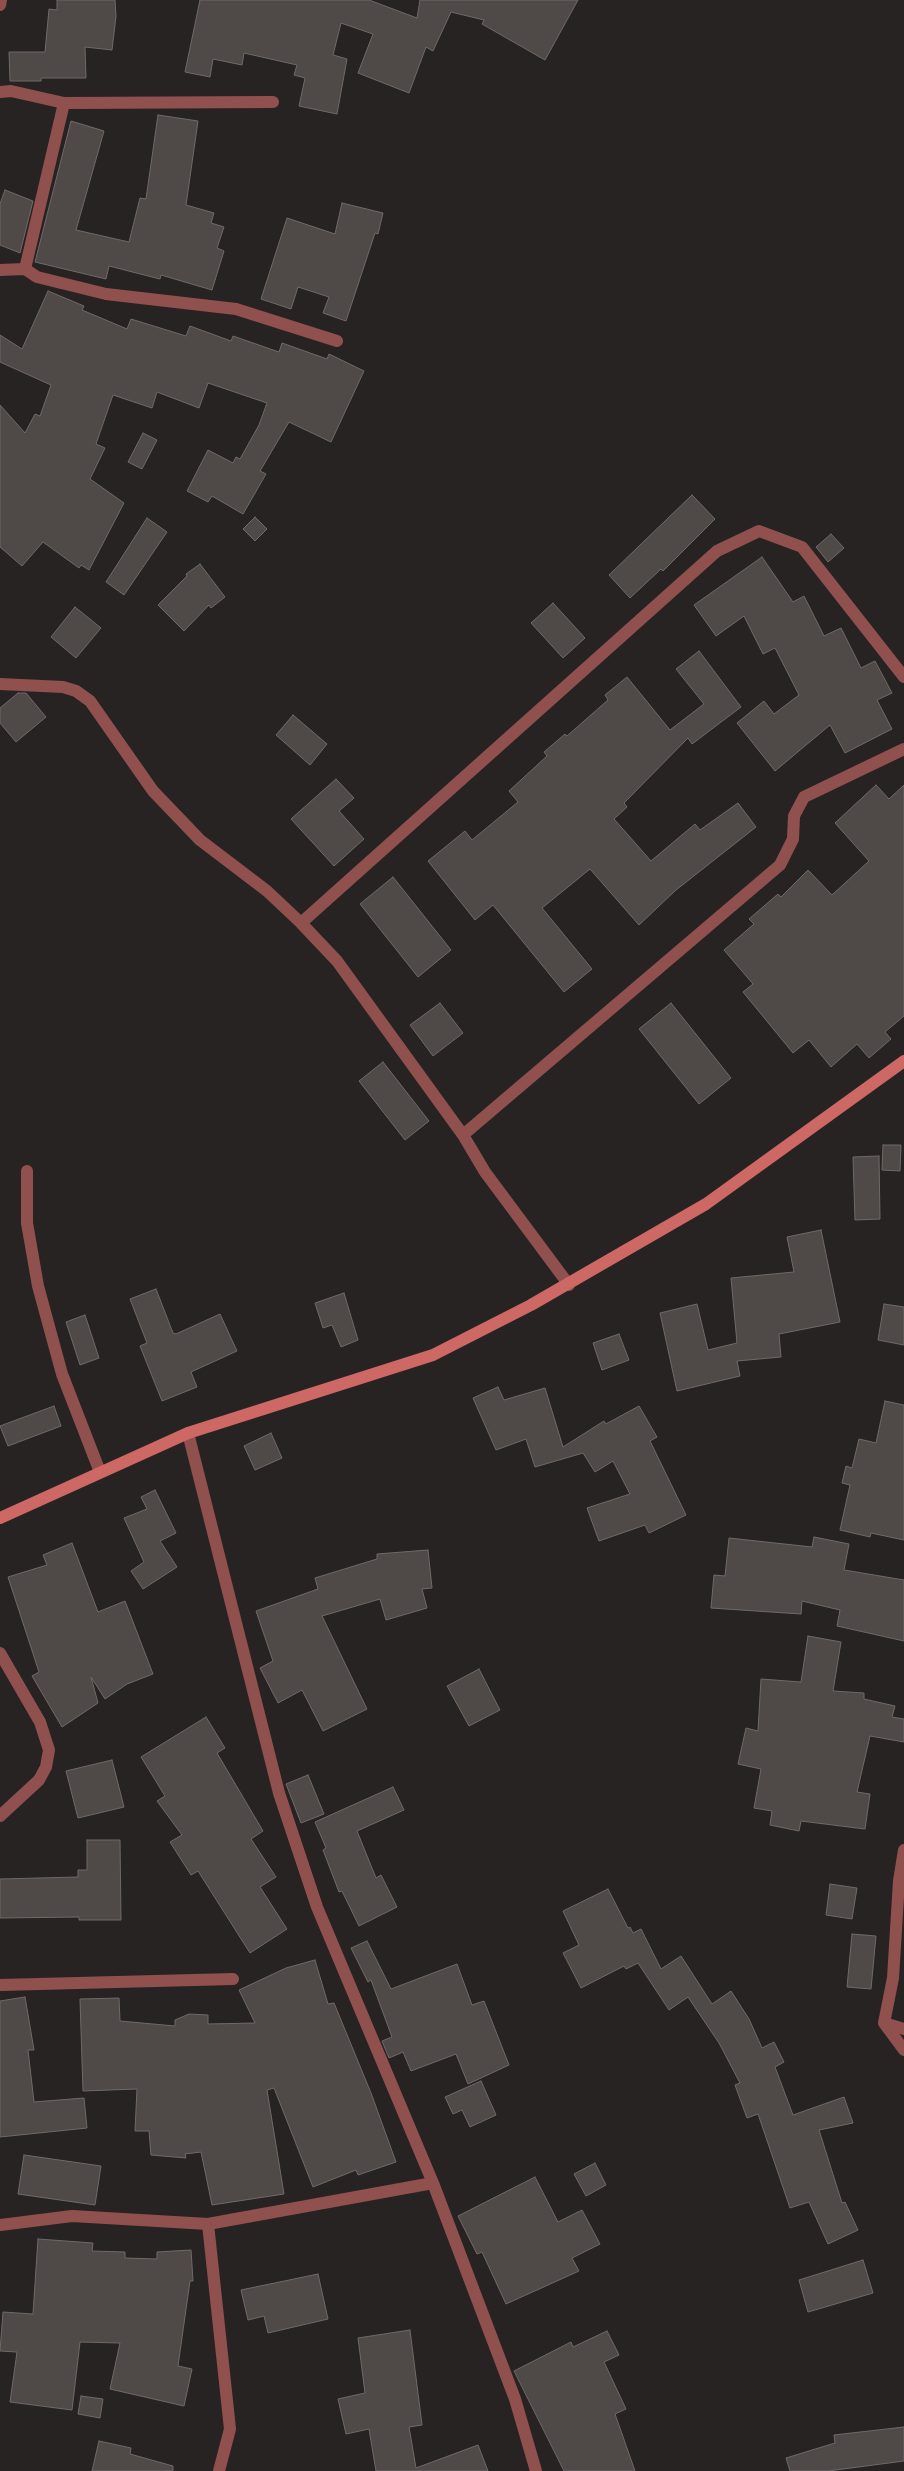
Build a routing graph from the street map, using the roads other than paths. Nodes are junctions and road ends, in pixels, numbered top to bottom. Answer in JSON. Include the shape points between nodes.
{"nodes":[{"id":1,"x":1,"y":0,"type":"edge"},
{"id":2,"x":0,"y":5,"type":"edge"},
{"id":3,"x":0,"y":92,"type":"edge"},
{"id":4,"x":273,"y":102,"type":"dead end"},
{"id":5,"x":64,"y":103,"type":"junction"},
{"id":6,"x":25,"y":269,"type":"junction"},
{"id":7,"x":0,"y":270,"type":"edge"},
{"id":8,"x":338,"y":341,"type":"dead end"},
{"id":9,"x":904,"y":676,"type":"edge"},
{"id":10,"x":0,"y":684,"type":"edge"},
{"id":11,"x":904,"y":749,"type":"edge"},
{"id":12,"x":301,"y":923,"type":"junction"},
{"id":13,"x":904,"y":1061,"type":"edge"},
{"id":14,"x":463,"y":1135,"type":"junction"},
{"id":15,"x":27,"y":1171,"type":"dead end"},
{"id":16,"x":569,"y":1285,"type":"junction"},
{"id":17,"x":188,"y":1433,"type":"junction"},
{"id":18,"x":100,"y":1472,"type":"junction"},
{"id":19,"x":0,"y":1518,"type":"edge"},
{"id":20,"x":0,"y":1653,"type":"edge"},
{"id":21,"x":0,"y":1816,"type":"edge"},
{"id":22,"x":904,"y":1850,"type":"edge"},
{"id":23,"x":234,"y":1979,"type":"dead end"},
{"id":24,"x":0,"y":1984,"type":"edge"},
{"id":25,"x":884,"y":2023,"type":"junction"},
{"id":26,"x":904,"y":2029,"type":"edge"},
{"id":27,"x":904,"y":2050,"type":"edge"},
{"id":28,"x":433,"y":2182,"type":"junction"},
{"id":29,"x":0,"y":2224,"type":"edge"},
{"id":30,"x":208,"y":2224,"type":"junction"},
{"id":31,"x":219,"y":2471,"type":"edge"},
{"id":32,"x":536,"y":2471,"type":"edge"}],
"edges":[{"from":1,"to":2,"type":"street"},
{"from":3,"to":5,"type":"street","via":[[11,91]]},
{"from":4,"to":5,"type":"street"},
{"from":5,"to":6,"type":"street"},
{"from":6,"to":7,"type":"street"},
{"from":6,"to":8,"type":"street","via":[[37,277],[106,294],[236,309]]},
{"from":9,"to":12,"type":"street","via":[[802,547],[759,531],[716,551]]},
{"from":10,"to":12,"type":"street","via":[[63,687],[90,701],[153,791],[200,840],[266,891]]},
{"from":11,"to":14,"type":"street","via":[[804,797],[794,816],[794,839],[780,865]]},
{"from":12,"to":14,"type":"street","via":[[337,961]]},
{"from":13,"to":16,"type":"main road","via":[[706,1204]]},
{"from":14,"to":16,"type":"street","via":[[485,1172]]},
{"from":15,"to":18,"type":"street","via":[[27,1224],[38,1286],[62,1374]]},
{"from":16,"to":17,"type":"main road","via":[[433,1355]]},
{"from":17,"to":18,"type":"main road"},
{"from":17,"to":28,"type":"street","via":[[279,1793],[314,1899]]},
{"from":18,"to":19,"type":"main road"},
{"from":20,"to":21,"type":"street","via":[[40,1722],[49,1750],[46,1767],[39,1780]]},
{"from":22,"to":25,"type":"street","via":[[893,1978]]},
{"from":23,"to":24,"type":"street"},
{"from":25,"to":26,"type":"street"},
{"from":25,"to":27,"type":"street"},
{"from":28,"to":30,"type":"street"},
{"from":28,"to":32,"type":"street","via":[[515,2400]]},
{"from":29,"to":30,"type":"street","via":[[72,2216]]},
{"from":30,"to":31,"type":"street","via":[[230,2429]]}]}
